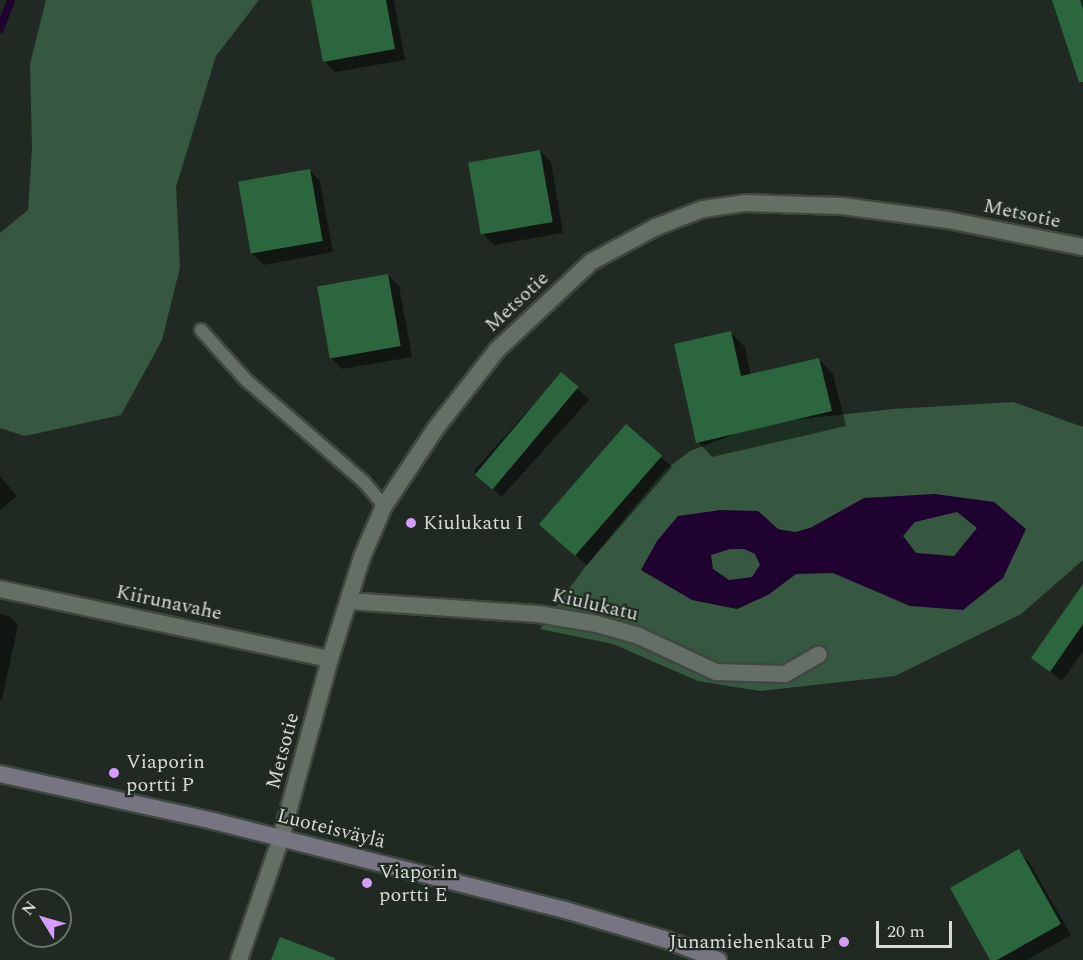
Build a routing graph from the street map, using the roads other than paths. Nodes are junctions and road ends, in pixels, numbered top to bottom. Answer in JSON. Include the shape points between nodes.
{"nodes":[{"id":1,"x":1083,"y":247,"type":"edge"},
{"id":2,"x":201,"y":330,"type":"dead end"},
{"id":3,"x":384,"y":506,"type":"junction"},
{"id":4,"x":0,"y":589,"type":"edge"},
{"id":5,"x":348,"y":602,"type":"junction"},
{"id":6,"x":819,"y":654,"type":"dead end"},
{"id":7,"x":330,"y":659,"type":"junction"},
{"id":8,"x":0,"y":774,"type":"edge"},
{"id":9,"x":281,"y":838,"type":"junction"},
{"id":10,"x":239,"y":960,"type":"edge"},
{"id":11,"x":718,"y":960,"type":"edge"}],
"edges":[{"from":1,"to":3,"type":"street","name":"Metsotie","via":[[948,220],[842,206],[745,203],[704,209],[656,227],[591,262],[538,310],[497,350],[470,384]]},
{"from":2,"to":3,"type":"lane","via":[[246,381],[364,482]]},
{"from":3,"to":5,"type":"street","name":"Metsotie"},
{"from":4,"to":7,"type":"street","name":"Kiirunavahe"},
{"from":5,"to":6,"type":"street","name":"Kiulukatu","via":[[538,614],[597,624],[639,636],[716,672],[785,674]]},
{"from":5,"to":7,"type":"street","name":"Metsotie"},
{"from":7,"to":9,"type":"street","name":"Metsotie"},
{"from":8,"to":9,"type":"main road","name":"Luoteisväylä"},
{"from":9,"to":10,"type":"street","name":"Metsotie"},
{"from":9,"to":11,"type":"main road","name":"Luoteisväylä","via":[[565,910],[670,941]]}]}
